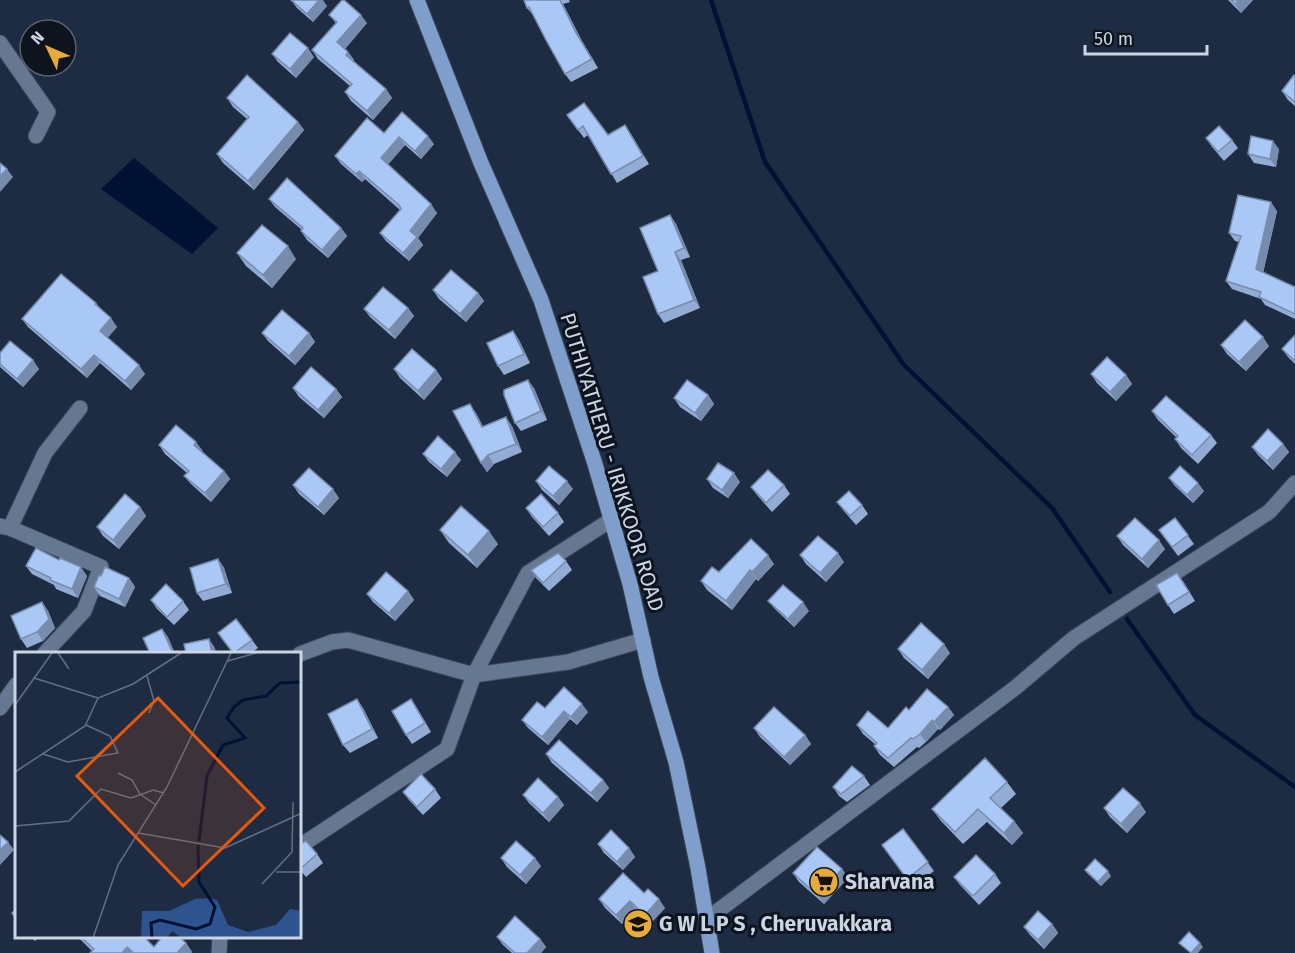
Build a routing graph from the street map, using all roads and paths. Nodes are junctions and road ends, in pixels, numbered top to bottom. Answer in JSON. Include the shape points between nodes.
{"nodes":[{"id":1,"x":417,"y":0,"type":"edge"},
{"id":2,"x":0,"y":43,"type":"edge"},
{"id":3,"x":36,"y":136,"type":"dead end"},
{"id":4,"x":80,"y":408,"type":"dead end"},
{"id":5,"x":1295,"y":483,"type":"edge"},
{"id":6,"x":611,"y":520,"type":"junction"},
{"id":7,"x":5,"y":527,"type":"edge"},
{"id":8,"x":643,"y":640,"type":"junction"},
{"id":9,"x":46,"y":652,"type":"edge"},
{"id":10,"x":302,"y":653,"type":"edge"},
{"id":11,"x":474,"y":675,"type":"junction"},
{"id":12,"x":15,"y":687,"type":"edge"},
{"id":13,"x":0,"y":708,"type":"edge"},
{"id":14,"x":302,"y":845,"type":"edge"},
{"id":15,"x":707,"y":919,"type":"junction"},
{"id":16,"x":220,"y":938,"type":"edge"},
{"id":17,"x":219,"y":953,"type":"edge"},
{"id":18,"x":712,"y":953,"type":"edge"}],
"edges":[{"from":1,"to":6,"type":"main road","name":"PUTHIYATHERU - IRIKKOOR ROAD","via":[[481,163],[541,300]]},
{"from":2,"to":3,"type":"street","via":[[48,112]]},
{"from":4,"to":7,"type":"street","via":[[45,453]]},
{"from":5,"to":15,"type":"street","via":[[1269,512],[1074,638],[1015,688]]},
{"from":6,"to":8,"type":"main road","name":"PUTHIYATHERU - IRIKKOOR ROAD"},
{"from":6,"to":11,"type":"street","via":[[528,573]]},
{"from":7,"to":9,"type":"street","via":[[101,567],[84,611]]},
{"from":8,"to":11,"type":"street","via":[[568,662]]},
{"from":8,"to":15,"type":"main road","name":"PUTHIYATHERU - IRIKKOOR ROAD","via":[[676,762]]},
{"from":10,"to":11,"type":"street","via":[[348,640]]},
{"from":11,"to":14,"type":"street","via":[[447,749]]},
{"from":12,"to":13,"type":"street"},
{"from":15,"to":18,"type":"main road","name":"PUTHIYATHERU - IRIKKOOR ROAD"},
{"from":16,"to":17,"type":"street"}]}
